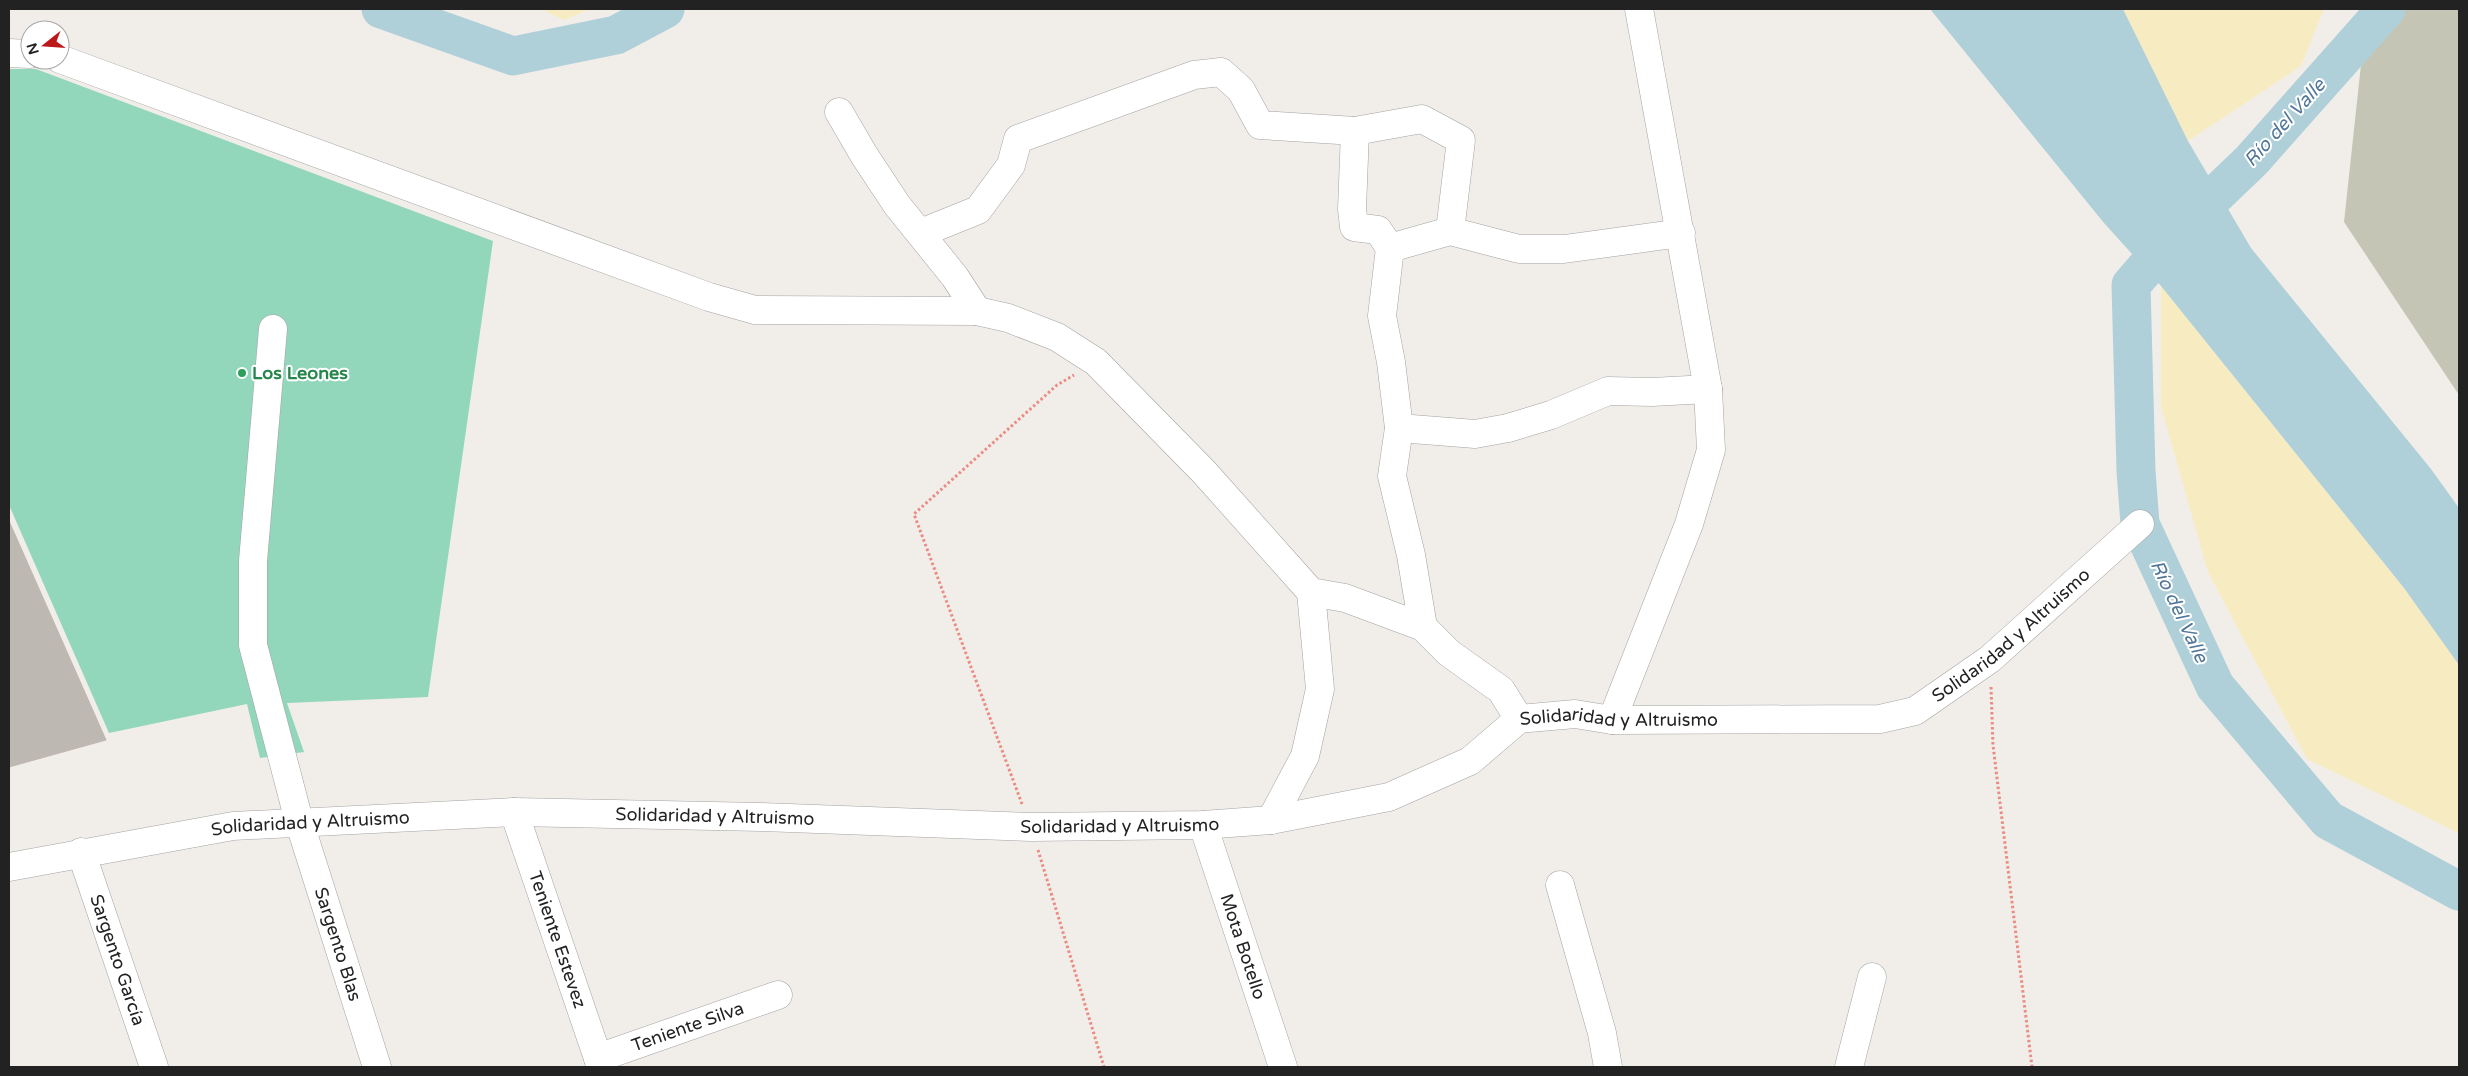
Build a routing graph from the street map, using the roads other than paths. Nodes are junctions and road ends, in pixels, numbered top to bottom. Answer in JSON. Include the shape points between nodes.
{"nodes":[{"id":1,"x":1639,"y":9,"type":"edge"},
{"id":2,"x":70,"y":63,"type":"edge"},
{"id":3,"x":839,"y":112,"type":"dead end"},
{"id":4,"x":1355,"y":131,"type":"junction"},
{"id":5,"x":1450,"y":230,"type":"junction"},
{"id":6,"x":921,"y":233,"type":"junction"},
{"id":7,"x":1681,"y":233,"type":"junction"},
{"id":8,"x":1390,"y":248,"type":"junction"},
{"id":9,"x":977,"y":311,"type":"junction"},
{"id":10,"x":273,"y":329,"type":"dead end"},
{"id":11,"x":1708,"y":389,"type":"junction"},
{"id":12,"x":1399,"y":428,"type":"junction"},
{"id":13,"x":2140,"y":524,"type":"dead end"},
{"id":14,"x":1311,"y":592,"type":"junction"},
{"id":15,"x":1423,"y":627,"type":"junction"},
{"id":16,"x":1519,"y":719,"type":"junction"},
{"id":17,"x":1612,"y":720,"type":"junction"},
{"id":18,"x":514,"y":812,"type":"junction"},
{"id":19,"x":1271,"y":820,"type":"junction"},
{"id":20,"x":299,"y":821,"type":"junction"},
{"id":21,"x":1203,"y":825,"type":"junction"},
{"id":22,"x":82,"y":852,"type":"junction"},
{"id":23,"x":9,"y":867,"type":"edge"},
{"id":24,"x":1560,"y":885,"type":"dead end"},
{"id":25,"x":1872,"y":977,"type":"dead end"},
{"id":26,"x":778,"y":995,"type":"dead end"},
{"id":27,"x":599,"y":1063,"type":"edge"},
{"id":28,"x":154,"y":1067,"type":"edge"},
{"id":29,"x":377,"y":1067,"type":"edge"},
{"id":30,"x":1283,"y":1067,"type":"edge"},
{"id":31,"x":1608,"y":1067,"type":"edge"},
{"id":32,"x":1849,"y":1067,"type":"edge"}],
"edges":[{"from":1,"to":7,"type":"street"},
{"from":2,"to":9,"type":"street","via":[[709,297],[755,310]]},
{"from":3,"to":6,"type":"street","via":[[883,184]]},
{"from":4,"to":5,"type":"street","via":[[1422,120],[1461,140]]},
{"from":4,"to":6,"type":"street","via":[[1260,125],[1241,90],[1221,72],[1194,75],[1018,139],[1011,164],[978,210]]},
{"from":4,"to":8,"type":"street","via":[[1354,226],[1378,230]]},
{"from":5,"to":7,"type":"street","via":[[1519,249],[1564,249]]},
{"from":5,"to":8,"type":"street"},
{"from":6,"to":9,"type":"street"},
{"from":7,"to":11,"type":"street"},
{"from":8,"to":12,"type":"street","via":[[1382,316]]},
{"from":9,"to":14,"type":"street","via":[[1008,318],[1057,337],[1096,362],[1204,472]]},
{"from":10,"to":20,"type":"street","name":"Sargento Blas","via":[[253,561],[253,645]]},
{"from":11,"to":12,"type":"street","via":[[1608,391],[1551,415],[1475,434]]},
{"from":11,"to":17,"type":"street","via":[[1711,450],[1689,524]]},
{"from":12,"to":15,"type":"street","via":[[1392,476],[1411,555]]},
{"from":13,"to":17,"type":"street","name":"Solidaridad y Altruismo","via":[[1990,659],[1914,711],[1880,719]]},
{"from":14,"to":15,"type":"street","via":[[1345,598]]},
{"from":14,"to":19,"type":"street","via":[[1320,689],[1305,756]]},
{"from":15,"to":16,"type":"street","via":[[1449,652],[1501,690]]},
{"from":16,"to":17,"type":"street","name":"Solidaridad y Altruismo","via":[[1575,714]]},
{"from":16,"to":19,"type":"street","name":"Solidaridad y Altruismo","via":[[1470,761],[1389,796]]},
{"from":18,"to":20,"type":"street","name":"Solidaridad y Altruismo"},
{"from":18,"to":21,"type":"street","name":"Solidaridad y Altruismo","via":[[1031,827]]},
{"from":18,"to":27,"type":"street","name":"Teniente Estevez"},
{"from":19,"to":21,"type":"street","name":"Solidaridad y Altruismo"},
{"from":20,"to":22,"type":"street","name":"Solidaridad y Altruismo","via":[[233,826]]},
{"from":20,"to":29,"type":"street","name":"Sargento Blas"},
{"from":21,"to":30,"type":"street","name":"Mota Botello"},
{"from":22,"to":23,"type":"street","name":"Solidaridad y Altruismo"},
{"from":22,"to":28,"type":"street","name":"Sargento García"},
{"from":24,"to":31,"type":"street","via":[[1602,1033]]},
{"from":25,"to":32,"type":"street"},
{"from":26,"to":27,"type":"street","name":"Teniente Silva"}]}
